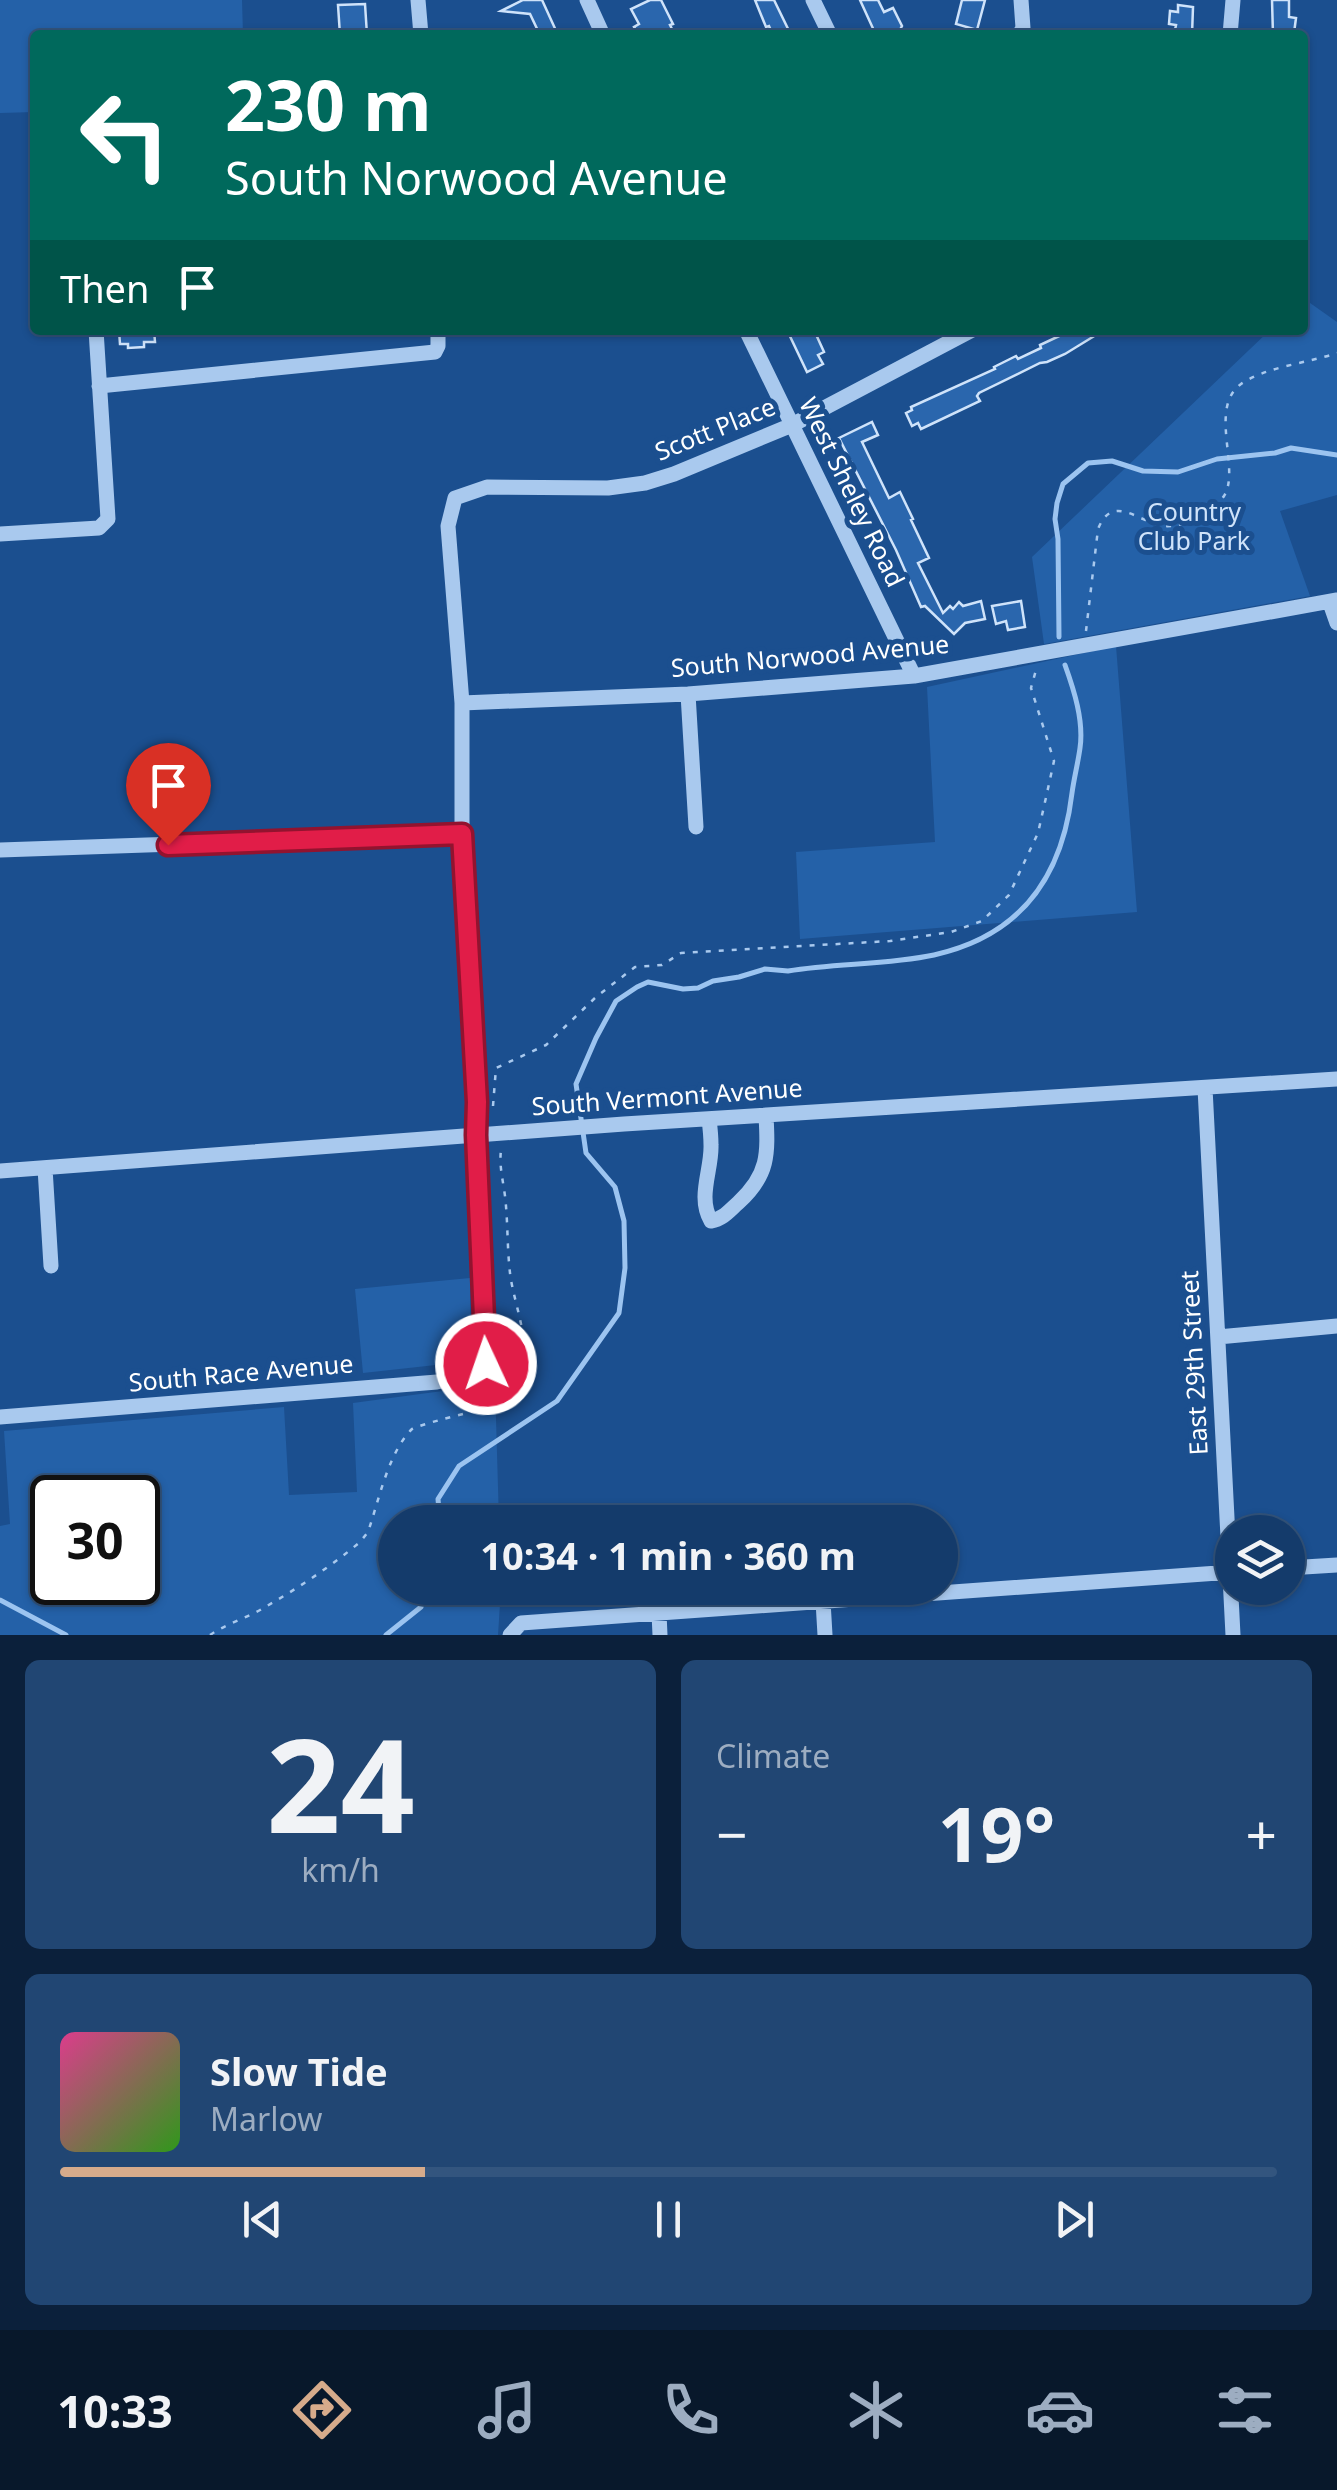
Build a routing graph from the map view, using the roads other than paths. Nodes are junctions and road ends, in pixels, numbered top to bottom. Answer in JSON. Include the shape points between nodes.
{"nodes":[{"id":1,"x":418,"y":0,"type":"edge"},
{"id":2,"x":586,"y":0,"type":"edge"},
{"id":3,"x":813,"y":0,"type":"edge"},
{"id":4,"x":1021,"y":0,"type":"edge"},
{"id":5,"x":1232,"y":0,"type":"edge"},
{"id":6,"x":420,"y":30,"type":"edge"},
{"id":7,"x":601,"y":30,"type":"edge"},
{"id":8,"x":828,"y":30,"type":"edge"},
{"id":9,"x":1022,"y":30,"type":"edge"},
{"id":10,"x":1230,"y":30,"type":"edge"},
{"id":11,"x":96,"y":335,"type":"edge"},
{"id":12,"x":438,"y":335,"type":"edge"},
{"id":13,"x":748,"y":335,"type":"edge"},
{"id":14,"x":962,"y":335,"type":"edge"},
{"id":15,"x":100,"y":386,"type":"junction"},
{"id":16,"x":792,"y":425,"type":"junction"},
{"id":17,"x":0,"y":534,"type":"edge"},
{"id":18,"x":1333,"y":601,"type":"edge"},
{"id":19,"x":1337,"y":623,"type":"edge"},
{"id":20,"x":914,"y":676,"type":"junction"},
{"id":21,"x":688,"y":694,"type":"junction"},
{"id":22,"x":462,"y":703,"type":"junction"},
{"id":23,"x":696,"y":827,"type":"dead end"},
{"id":24,"x":462,"y":834,"type":"junction"},
{"id":25,"x":0,"y":850,"type":"edge"},
{"id":26,"x":1337,"y":1078,"type":"edge"},
{"id":27,"x":1205,"y":1088,"type":"junction"},
{"id":28,"x":766,"y":1115,"type":"junction"},
{"id":29,"x":709,"y":1119,"type":"junction"},
{"id":30,"x":476,"y":1135,"type":"junction"},
{"id":31,"x":45,"y":1168,"type":"junction"},
{"id":32,"x":0,"y":1172,"type":"edge"},
{"id":33,"x":51,"y":1266,"type":"dead end"},
{"id":34,"x":1337,"y":1326,"type":"edge"},
{"id":35,"x":1218,"y":1336,"type":"junction"},
{"id":36,"x":0,"y":1417,"type":"edge"},
{"id":37,"x":1228,"y":1515,"type":"edge"},
{"id":38,"x":1337,"y":1565,"type":"edge"},
{"id":39,"x":1305,"y":1567,"type":"edge"},
{"id":40,"x":1215,"y":1573,"type":"edge"},
{"id":41,"x":958,"y":1591,"type":"edge"},
{"id":42,"x":768,"y":1605,"type":"edge"},
{"id":43,"x":823,"y":1605,"type":"edge"},
{"id":44,"x":1232,"y":1605,"type":"edge"},
{"id":45,"x":659,"y":1613,"type":"junction"},
{"id":46,"x":513,"y":1631,"type":"edge"},
{"id":47,"x":660,"y":1635,"type":"edge"},
{"id":48,"x":825,"y":1635,"type":"edge"},
{"id":49,"x":1232,"y":1635,"type":"edge"}],
"edges":[{"from":1,"to":6,"type":"street"},
{"from":2,"to":7,"type":"street"},
{"from":3,"to":8,"type":"street"},
{"from":4,"to":9,"type":"street"},
{"from":5,"to":10,"type":"street"},
{"from":11,"to":15,"type":"street"},
{"from":12,"to":15,"type":"street","via":[[435,352]]},
{"from":13,"to":16,"type":"street","name":"West Sheley Road"},
{"from":14,"to":16,"type":"street","name":"Scott Place"},
{"from":15,"to":17,"type":"street","via":[[108,520],[100,528]]},
{"from":16,"to":20,"type":"street","name":"West Sheley Road"},
{"from":16,"to":22,"type":"street","name":"Scott Place","via":[[645,483],[487,487],[455,498],[448,526]]},
{"from":18,"to":19,"type":"street"},
{"from":18,"to":20,"type":"street","name":"South Norwood Avenue"},
{"from":20,"to":21,"type":"street","name":"South Norwood Avenue"},
{"from":21,"to":22,"type":"street","name":"South Norwood Avenue"},
{"from":21,"to":23,"type":"street"},
{"from":22,"to":24,"type":"street"},
{"from":24,"to":25,"type":"street"},
{"from":24,"to":30,"type":"street"},
{"from":26,"to":27,"type":"street","name":"South Vermont Avenue"},
{"from":27,"to":28,"type":"street","name":"South Vermont Avenue"},
{"from":27,"to":35,"type":"street","name":"East 29th Street"},
{"from":28,"to":29,"type":"street","name":"South Vermont Avenue"},
{"from":28,"to":29,"type":"street","via":[[762,1175],[720,1220],[711,1221],[704,1192]]},
{"from":29,"to":30,"type":"street","name":"South Vermont Avenue"},
{"from":30,"to":31,"type":"street","name":"South Vermont Avenue"},
{"from":30,"to":36,"type":"street","name":"South Race Avenue","via":[[486,1364],[480,1374]]},
{"from":31,"to":32,"type":"street","name":"South Vermont Avenue"},
{"from":31,"to":33,"type":"street"},
{"from":34,"to":35,"type":"street"},
{"from":35,"to":37,"type":"street","name":"East 29th Street"},
{"from":38,"to":39,"type":"street"},
{"from":40,"to":41,"type":"street"},
{"from":42,"to":45,"type":"street"},
{"from":43,"to":48,"type":"street"},
{"from":44,"to":49,"type":"street","name":"East 29th Street"},
{"from":45,"to":46,"type":"street","via":[[520,1622]]},
{"from":45,"to":47,"type":"street"}]}
